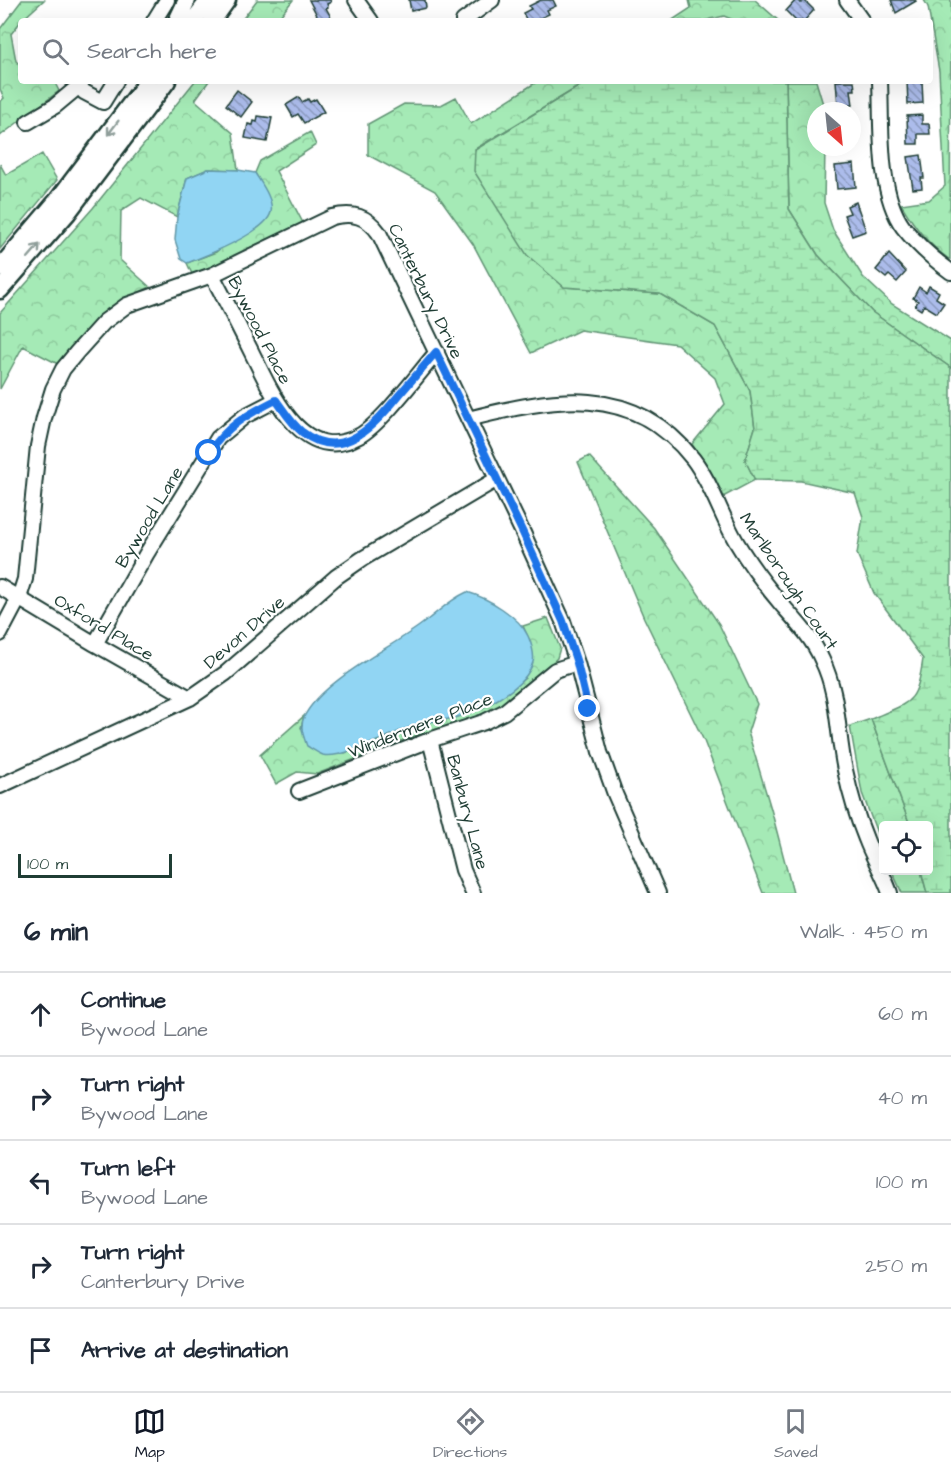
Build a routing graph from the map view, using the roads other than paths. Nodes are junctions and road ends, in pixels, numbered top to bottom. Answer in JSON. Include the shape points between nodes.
{"nodes":[{"id":1,"x":167,"y":0,"type":"edge"},
{"id":2,"x":187,"y":0,"type":"edge"},
{"id":3,"x":209,"y":0,"type":"edge"},
{"id":4,"x":227,"y":0,"type":"edge"},
{"id":5,"x":356,"y":0,"type":"edge"},
{"id":6,"x":492,"y":0,"type":"edge"},
{"id":7,"x":847,"y":0,"type":"edge"},
{"id":8,"x":156,"y":18,"type":"edge"},
{"id":9,"x":178,"y":18,"type":"edge"},
{"id":10,"x":195,"y":18,"type":"edge"},
{"id":11,"x":214,"y":18,"type":"edge"},
{"id":12,"x":368,"y":18,"type":"edge"},
{"id":13,"x":467,"y":18,"type":"edge"},
{"id":14,"x":860,"y":18,"type":"edge"},
{"id":15,"x":76,"y":84,"type":"edge"},
{"id":16,"x":78,"y":84,"type":"edge"},
{"id":17,"x":114,"y":84,"type":"edge"},
{"id":18,"x":138,"y":84,"type":"edge"},
{"id":19,"x":146,"y":84,"type":"edge"},
{"id":20,"x":165,"y":84,"type":"edge"},
{"id":21,"x":880,"y":84,"type":"edge"},
{"id":22,"x":133,"y":102,"type":"junction"},
{"id":23,"x":28,"y":122,"type":"dead end"},
{"id":24,"x":0,"y":268,"type":"edge"},
{"id":25,"x":951,"y":272,"type":"edge"},
{"id":26,"x":212,"y":275,"type":"junction"},
{"id":27,"x":0,"y":290,"type":"edge"},
{"id":28,"x":436,"y":352,"type":"junction"},
{"id":29,"x":276,"y":400,"type":"junction"},
{"id":30,"x":468,"y":419,"type":"junction"},
{"id":31,"x":497,"y":479,"type":"junction"},
{"id":32,"x":0,"y":587,"type":"edge"},
{"id":33,"x":19,"y":598,"type":"junction"},
{"id":34,"x":0,"y":634,"type":"edge"},
{"id":35,"x":95,"y":644,"type":"junction"},
{"id":36,"x":577,"y":663,"type":"junction"},
{"id":37,"x":190,"y":698,"type":"junction"},
{"id":38,"x":430,"y":740,"type":"junction"},
{"id":39,"x":0,"y":786,"type":"edge"},
{"id":40,"x":299,"y":790,"type":"dead end"},
{"id":41,"x":473,"y":893,"type":"edge"},
{"id":42,"x":658,"y":893,"type":"edge"},
{"id":43,"x":890,"y":893,"type":"edge"}],
"edges":[{"from":1,"to":8,"type":"street"},
{"from":2,"to":9,"type":"main road"},
{"from":3,"to":10,"type":"main road"},
{"from":4,"to":11,"type":"main road"},
{"from":5,"to":12,"type":"street"},
{"from":6,"to":13,"type":"street"},
{"from":7,"to":14,"type":"street"},
{"from":15,"to":23,"type":"street","via":[[55,106]]},
{"from":16,"to":17,"type":"street","via":[[103,102]]},
{"from":18,"to":22,"type":"main road"},
{"from":19,"to":22,"type":"main road"},
{"from":27,"to":20,"type":"main road","one_way":true,"via":[[68,212]]},
{"from":21,"to":25,"type":"street","via":[[885,175],[891,204],[918,244]]},
{"from":22,"to":24,"type":"main road","one_way":true},
{"from":26,"to":28,"type":"street","name":"Canterbury Drive","via":[[333,217],[344,214],[364,218],[379,233]]},
{"from":26,"to":29,"type":"street","name":"Bywood Place"},
{"from":26,"to":33,"type":"street","name":"Canterbury Drive","via":[[140,299],[115,313],[63,369],[50,399],[38,446],[28,559]]},
{"from":28,"to":29,"type":"street","via":[[372,427],[346,441],[317,441],[293,424]]},
{"from":28,"to":30,"type":"street","name":"Canterbury Drive"},
{"from":29,"to":35,"type":"street","name":"Bywood Lane","via":[[245,416],[218,438]]},
{"from":30,"to":31,"type":"street","name":"Canterbury Drive"},
{"from":30,"to":43,"type":"street","name":"Marlborough Court","via":[[554,402],[584,400],[610,404],[657,424],[694,460],[743,552],[823,660],[832,686],[853,804]]},
{"from":31,"to":36,"type":"street","name":"Canterbury Drive","via":[[563,621]]},
{"from":31,"to":37,"type":"street","name":"Devon Drive","via":[[336,576],[226,672]]},
{"from":32,"to":33,"type":"street","name":"Oxford Place"},
{"from":33,"to":34,"type":"street","name":"Canterbury Drive"},
{"from":33,"to":35,"type":"street","name":"Oxford Place"},
{"from":35,"to":37,"type":"street","name":"Oxford Place"},
{"from":36,"to":38,"type":"street","name":"Windermere Place","via":[[555,670],[504,712],[484,723]]},
{"from":36,"to":42,"type":"street","name":"Canterbury Drive","via":[[600,752]]},
{"from":37,"to":39,"type":"street","name":"Devon Drive"},
{"from":38,"to":40,"type":"street","name":"Windermere Place"},
{"from":38,"to":41,"type":"street","name":"Banbury Lane"}]}
